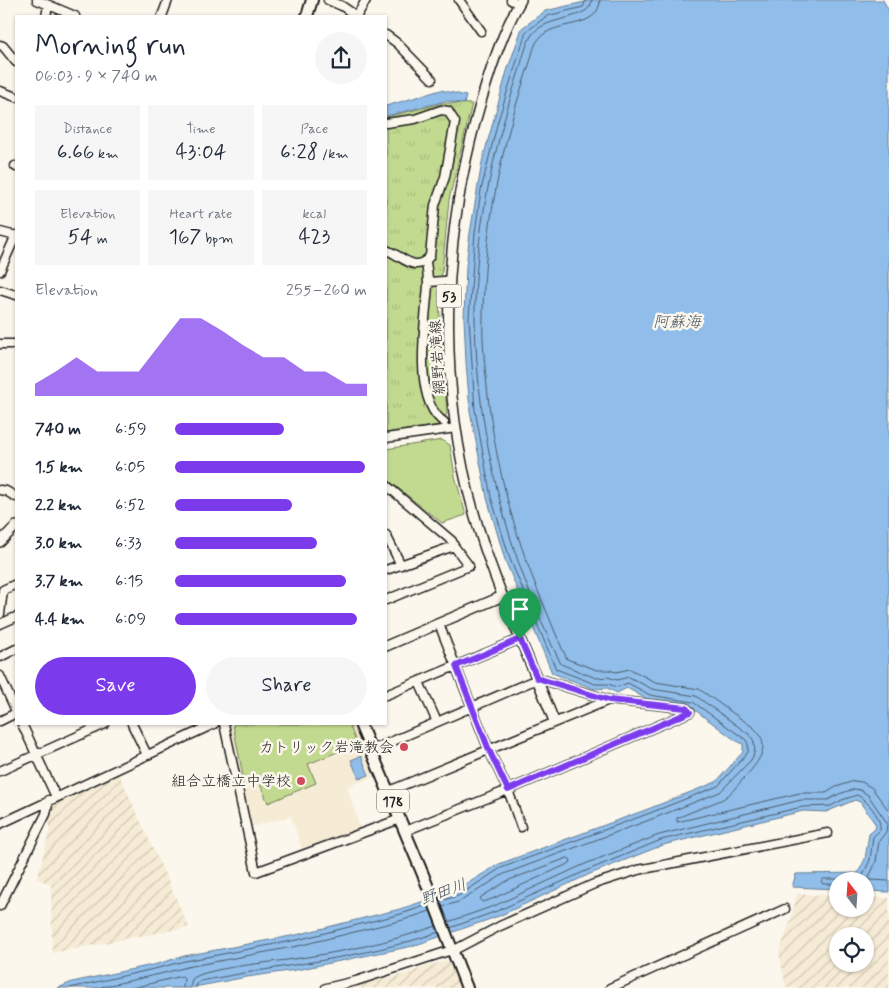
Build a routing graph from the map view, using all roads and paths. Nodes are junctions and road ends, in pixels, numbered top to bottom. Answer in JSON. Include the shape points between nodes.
{"nodes":[{"id":1,"x":38,"y":0,"type":"edge"},
{"id":2,"x":168,"y":0,"type":"edge"},
{"id":3,"x":312,"y":0,"type":"edge"},
{"id":4,"x":328,"y":0,"type":"edge"},
{"id":5,"x":366,"y":0,"type":"edge"},
{"id":6,"x":459,"y":0,"type":"edge"},
{"id":7,"x":517,"y":1,"type":"edge"},
{"id":8,"x":48,"y":6,"type":"junction"},
{"id":9,"x":46,"y":15,"type":"edge"},
{"id":10,"x":71,"y":15,"type":"edge"},
{"id":11,"x":162,"y":15,"type":"edge"},
{"id":12,"x":307,"y":15,"type":"edge"},
{"id":13,"x":357,"y":15,"type":"edge"},
{"id":14,"x":481,"y":31,"type":"dead end"},
{"id":15,"x":387,"y":36,"type":"edge"},
{"id":16,"x":0,"y":45,"type":"edge"},
{"id":17,"x":15,"y":61,"type":"edge"},
{"id":18,"x":432,"y":79,"type":"dead end"},
{"id":19,"x":0,"y":91,"type":"edge"},
{"id":20,"x":15,"y":95,"type":"edge"},
{"id":21,"x":387,"y":123,"type":"edge"},
{"id":22,"x":0,"y":232,"type":"edge"},
{"id":23,"x":15,"y":236,"type":"edge"},
{"id":24,"x":15,"y":238,"type":"edge"},
{"id":25,"x":387,"y":250,"type":"edge"},
{"id":26,"x":426,"y":262,"type":"junction"},
{"id":27,"x":0,"y":271,"type":"edge"},
{"id":28,"x":444,"y":281,"type":"dead end"},
{"id":29,"x":428,"y":282,"type":"junction"},
{"id":30,"x":0,"y":290,"type":"edge"},
{"id":31,"x":15,"y":294,"type":"edge"},
{"id":32,"x":0,"y":344,"type":"edge"},
{"id":33,"x":15,"y":344,"type":"edge"},
{"id":34,"x":444,"y":422,"type":"dead end"},
{"id":35,"x":456,"y":428,"type":"junction"},
{"id":36,"x":387,"y":438,"type":"edge"},
{"id":37,"x":387,"y":486,"type":"edge"},
{"id":38,"x":0,"y":490,"type":"edge"},
{"id":39,"x":15,"y":496,"type":"edge"},
{"id":40,"x":15,"y":527,"type":"edge"},
{"id":41,"x":387,"y":536,"type":"edge"},
{"id":42,"x":0,"y":542,"type":"edge"},
{"id":43,"x":454,"y":546,"type":"junction"},
{"id":44,"x":401,"y":565,"type":"junction"},
{"id":45,"x":387,"y":570,"type":"edge"},
{"id":46,"x":15,"y":584,"type":"edge"},
{"id":47,"x":503,"y":596,"type":"junction"},
{"id":48,"x":387,"y":600,"type":"edge"},
{"id":49,"x":0,"y":614,"type":"edge"},
{"id":50,"x":15,"y":617,"type":"edge"},
{"id":51,"x":0,"y":624,"type":"edge"},
{"id":52,"x":439,"y":624,"type":"junction"},
{"id":53,"x":520,"y":639,"type":"junction"},
{"id":54,"x":387,"y":646,"type":"edge"},
{"id":55,"x":15,"y":649,"type":"edge"},
{"id":56,"x":0,"y":656,"type":"edge"},
{"id":57,"x":456,"y":666,"type":"junction"},
{"id":58,"x":0,"y":676,"type":"edge"},
{"id":59,"x":538,"y":679,"type":"junction"},
{"id":60,"x":420,"y":682,"type":"junction"},
{"id":61,"x":387,"y":695,"type":"edge"},
{"id":62,"x":609,"y":700,"type":"junction"},
{"id":63,"x":473,"y":707,"type":"junction"},
{"id":64,"x":15,"y":710,"type":"edge"},
{"id":65,"x":15,"y":713,"type":"edge"},
{"id":66,"x":0,"y":721,"type":"edge"},
{"id":67,"x":554,"y":721,"type":"junction"},
{"id":68,"x":437,"y":722,"type":"junction"},
{"id":69,"x":22,"y":725,"type":"edge"},
{"id":70,"x":103,"y":725,"type":"edge"},
{"id":71,"x":132,"y":725,"type":"edge"},
{"id":72,"x":212,"y":725,"type":"edge"},
{"id":73,"x":224,"y":725,"type":"edge"},
{"id":74,"x":360,"y":725,"type":"edge"},
{"id":75,"x":372,"y":750,"type":"junction"},
{"id":76,"x":489,"y":750,"type":"junction"},
{"id":77,"x":36,"y":754,"type":"junction"},
{"id":78,"x":147,"y":755,"type":"junction"},
{"id":79,"x":0,"y":771,"type":"edge"},
{"id":80,"x":508,"y":790,"type":"junction"},
{"id":81,"x":389,"y":791,"type":"junction"},
{"id":82,"x":52,"y":799,"type":"junction"},
{"id":83,"x":400,"y":819,"type":"junction"},
{"id":84,"x":0,"y":824,"type":"edge"},
{"id":85,"x":521,"y":827,"type":"dead end"},
{"id":86,"x":405,"y":831,"type":"junction"},
{"id":87,"x":828,"y":833,"type":"dead end"},
{"id":88,"x":0,"y":906,"type":"edge"},
{"id":89,"x":785,"y":908,"type":"dead end"},
{"id":90,"x":453,"y":949,"type":"junction"},
{"id":91,"x":326,"y":988,"type":"edge"},
{"id":92,"x":467,"y":988,"type":"edge"},
{"id":93,"x":610,"y":988,"type":"edge"}],
"edges":[{"from":1,"to":8,"type":"street"},
{"from":2,"to":11,"type":"street"},
{"from":3,"to":12,"type":"highway"},
{"from":4,"to":13,"type":"street"},
{"from":5,"to":13,"type":"street"},
{"from":6,"to":14,"type":"street"},
{"from":7,"to":35,"type":"main road","name":"網野岩滝線","number":"53","via":[[494,60],[471,135],[454,234],[448,304]]},
{"from":8,"to":9,"type":"street"},
{"from":8,"to":10,"type":"street"},
{"from":15,"to":18,"type":"street"},
{"from":16,"to":17,"type":"street"},
{"from":19,"to":20,"type":"street"},
{"from":21,"to":26,"type":"street","via":[[415,119],[441,110],[448,111],[455,122],[445,177],[435,205],[430,256]]},
{"from":22,"to":23,"type":"street"},
{"from":24,"to":27,"type":"street"},
{"from":25,"to":26,"type":"street","via":[[410,263]]},
{"from":26,"to":29,"type":"street"},
{"from":28,"to":29,"type":"street"},
{"from":29,"to":34,"type":"street","via":[[423,362],[428,399],[436,416]]},
{"from":30,"to":31,"type":"street"},
{"from":32,"to":33,"type":"street"},
{"from":35,"to":36,"type":"street"},
{"from":35,"to":47,"type":"main road","name":"網野岩滝線","number":"53","via":[[474,512]]},
{"from":37,"to":43,"type":"street","via":[[452,540]]},
{"from":38,"to":39,"type":"street"},
{"from":40,"to":42,"type":"main road"},
{"from":41,"to":44,"type":"street"},
{"from":43,"to":44,"type":"street"},
{"from":43,"to":48,"type":"street","via":[[469,566]]},
{"from":44,"to":45,"type":"street"},
{"from":46,"to":49,"type":"street","via":[[4,590]]},
{"from":47,"to":52,"type":"main road"},
{"from":47,"to":53,"type":"main road","name":"網野岩滝線","number":"53"},
{"from":50,"to":51,"type":"street"},
{"from":52,"to":54,"type":"main road"},
{"from":52,"to":57,"type":"street"},
{"from":53,"to":57,"type":"street"},
{"from":53,"to":59,"type":"main road","name":"網野岩滝線","number":"53"},
{"from":55,"to":56,"type":"street"},
{"from":57,"to":60,"type":"street"},
{"from":57,"to":63,"type":"street"},
{"from":58,"to":64,"type":"street"},
{"from":59,"to":62,"type":"street"},
{"from":59,"to":63,"type":"street"},
{"from":59,"to":67,"type":"main road","name":"網野岩滝線","number":"53"},
{"from":60,"to":61,"type":"street"},
{"from":60,"to":68,"type":"street"},
{"from":62,"to":67,"type":"street"},
{"from":62,"to":80,"type":"street","via":[[686,708],[690,712]]},
{"from":63,"to":68,"type":"street"},
{"from":63,"to":76,"type":"street"},
{"from":65,"to":66,"type":"street"},
{"from":67,"to":76,"type":"street"},
{"from":68,"to":75,"type":"street"},
{"from":69,"to":77,"type":"street"},
{"from":70,"to":77,"type":"street"},
{"from":71,"to":78,"type":"street"},
{"from":72,"to":78,"type":"street"},
{"from":73,"to":83,"type":"street","via":[[256,872]]},
{"from":74,"to":75,"type":"highway","number":"178"},
{"from":75,"to":81,"type":"highway","number":"178"},
{"from":76,"to":80,"type":"street"},
{"from":76,"to":81,"type":"street"},
{"from":77,"to":79,"type":"street"},
{"from":77,"to":82,"type":"street"},
{"from":78,"to":82,"type":"street"},
{"from":80,"to":85,"type":"street"},
{"from":80,"to":86,"type":"street"},
{"from":81,"to":83,"type":"highway","number":"178"},
{"from":82,"to":84,"type":"street"},
{"from":82,"to":88,"type":"street"},
{"from":83,"to":86,"type":"highway","number":"178"},
{"from":86,"to":90,"type":"highway","number":"178"},
{"from":87,"to":90,"type":"street","via":[[638,870],[594,884]]},
{"from":89,"to":93,"type":"street"},
{"from":90,"to":91,"type":"street"},
{"from":90,"to":92,"type":"highway","number":"178"}]}
